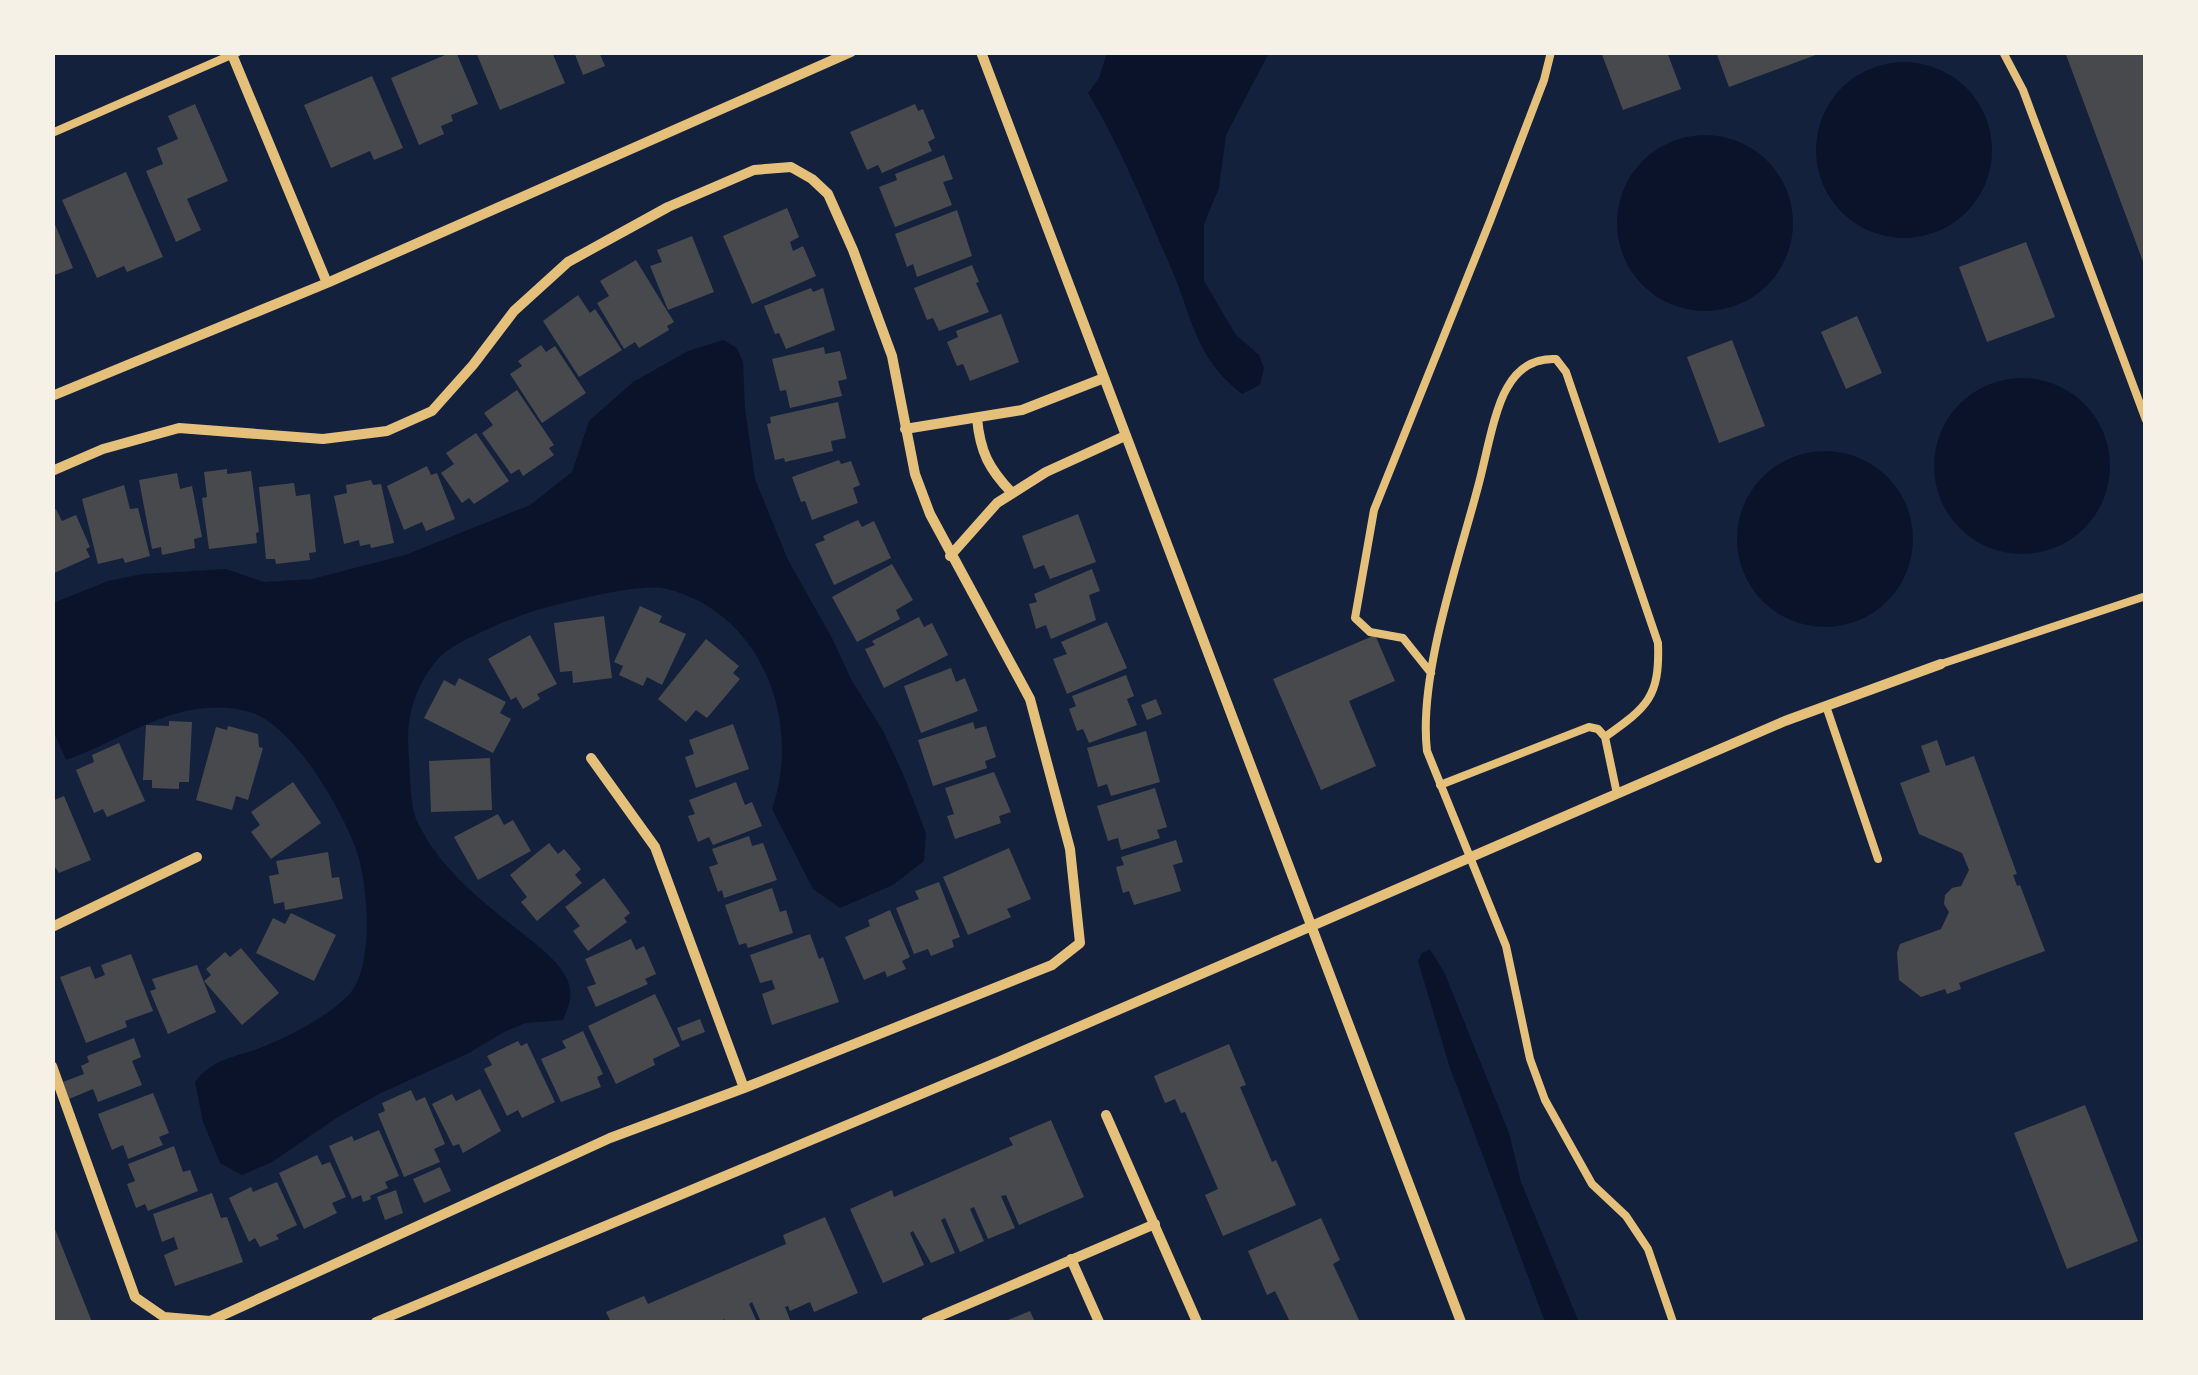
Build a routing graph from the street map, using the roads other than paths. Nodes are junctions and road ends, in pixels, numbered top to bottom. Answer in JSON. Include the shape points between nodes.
{"nodes":[{"id":1,"x":850,"y":52,"type":"edge"},
{"id":2,"x":981,"y":52,"type":"edge"},
{"id":3,"x":1550,"y":52,"type":"edge"},
{"id":4,"x":2003,"y":52,"type":"edge"},
{"id":5,"x":234,"y":53,"type":"edge"},
{"id":6,"x":52,"y":133,"type":"edge"},
{"id":7,"x":326,"y":283,"type":"junction"},
{"id":8,"x":1104,"y":378,"type":"junction"},
{"id":9,"x":52,"y":396,"type":"edge"},
{"id":10,"x":977,"y":418,"type":"junction"},
{"id":11,"x":2146,"y":420,"type":"edge"},
{"id":12,"x":904,"y":429,"type":"junction"},
{"id":13,"x":1125,"y":436,"type":"junction"},
{"id":14,"x":52,"y":471,"type":"edge"},
{"id":15,"x":1012,"y":494,"type":"junction"},
{"id":16,"x":950,"y":556,"type":"junction"},
{"id":17,"x":2146,"y":596,"type":"edge"},
{"id":18,"x":1940,"y":664,"type":"joint"},
{"id":19,"x":1431,"y":673,"type":"junction"},
{"id":20,"x":1826,"y":706,"type":"junction"},
{"id":21,"x":1605,"y":737,"type":"junction"},
{"id":22,"x":592,"y":758,"type":"dead end"},
{"id":23,"x":1440,"y":785,"type":"junction"},
{"id":24,"x":1618,"y":794,"type":"junction"},
{"id":25,"x":197,"y":857,"type":"dead end"},
{"id":26,"x":1471,"y":857,"type":"junction"},
{"id":27,"x":1878,"y":860,"type":"dead end"},
{"id":28,"x":1310,"y":926,"type":"junction"},
{"id":29,"x":52,"y":927,"type":"edge"},
{"id":30,"x":52,"y":1066,"type":"edge"},
{"id":31,"x":744,"y":1088,"type":"junction"},
{"id":32,"x":1106,"y":1115,"type":"dead end"},
{"id":33,"x":1155,"y":1224,"type":"junction"},
{"id":34,"x":1071,"y":1259,"type":"junction"},
{"id":35,"x":376,"y":1322,"type":"edge"},
{"id":36,"x":926,"y":1322,"type":"edge"},
{"id":37,"x":1099,"y":1322,"type":"edge"},
{"id":38,"x":1196,"y":1322,"type":"edge"},
{"id":39,"x":1461,"y":1322,"type":"edge"},
{"id":40,"x":1673,"y":1322,"type":"edge"}],
"edges":[{"from":1,"to":7,"type":"street"},
{"from":2,"to":8,"type":"street"},
{"from":3,"to":19,"type":"lane","via":[[1374,510],[1354,618],[1370,632],[1403,638]]},
{"from":4,"to":11,"type":"lane"},
{"from":5,"to":6,"type":"lane"},
{"from":5,"to":7,"type":"street"},
{"from":7,"to":9,"type":"street"},
{"from":8,"to":10,"type":"street","via":[[1039,404]]},
{"from":8,"to":13,"type":"street"},
{"from":10,"to":12,"type":"street"},
{"from":10,"to":15,"type":"street","via":[[986,464]]},
{"from":12,"to":14,"type":"street","via":[[892,356],[853,250],[828,194],[790,167],[754,170],[568,262],[514,310],[432,412],[387,431],[323,439],[180,428]]},
{"from":12,"to":16,"type":"street"},
{"from":13,"to":15,"type":"street"},
{"from":13,"to":28,"type":"street"},
{"from":15,"to":16,"type":"street"},
{"from":16,"to":31,"type":"street","via":[[1030,699],[1070,849],[1080,943],[1052,965]]},
{"from":17,"to":18,"type":"lane"},
{"from":18,"to":20,"type":"street"},
{"from":19,"to":21,"type":"lane","via":[[1507,388],[1527,364],[1556,360],[1566,372],[1658,644],[1660,674],[1644,708]]},
{"from":19,"to":23,"type":"lane","via":[[1423,721]]},
{"from":20,"to":24,"type":"street"},
{"from":20,"to":27,"type":"lane"},
{"from":21,"to":23,"type":"lane","via":[[1589,727]]},
{"from":21,"to":24,"type":"lane"},
{"from":22,"to":31,"type":"street","via":[[655,847]]},
{"from":23,"to":26,"type":"lane"},
{"from":24,"to":26,"type":"street"},
{"from":25,"to":29,"type":"street"},
{"from":26,"to":28,"type":"street"},
{"from":26,"to":40,"type":"lane","via":[[1506,946],[1545,1100],[1592,1184],[1648,1249]]},
{"from":28,"to":35,"type":"street"},
{"from":28,"to":39,"type":"street"},
{"from":30,"to":31,"type":"street","via":[[135,1297],[164,1317],[210,1321],[610,1138]]},
{"from":32,"to":33,"type":"street"},
{"from":33,"to":34,"type":"street"},
{"from":33,"to":38,"type":"street"},
{"from":34,"to":36,"type":"street"},
{"from":34,"to":37,"type":"street"}]}
